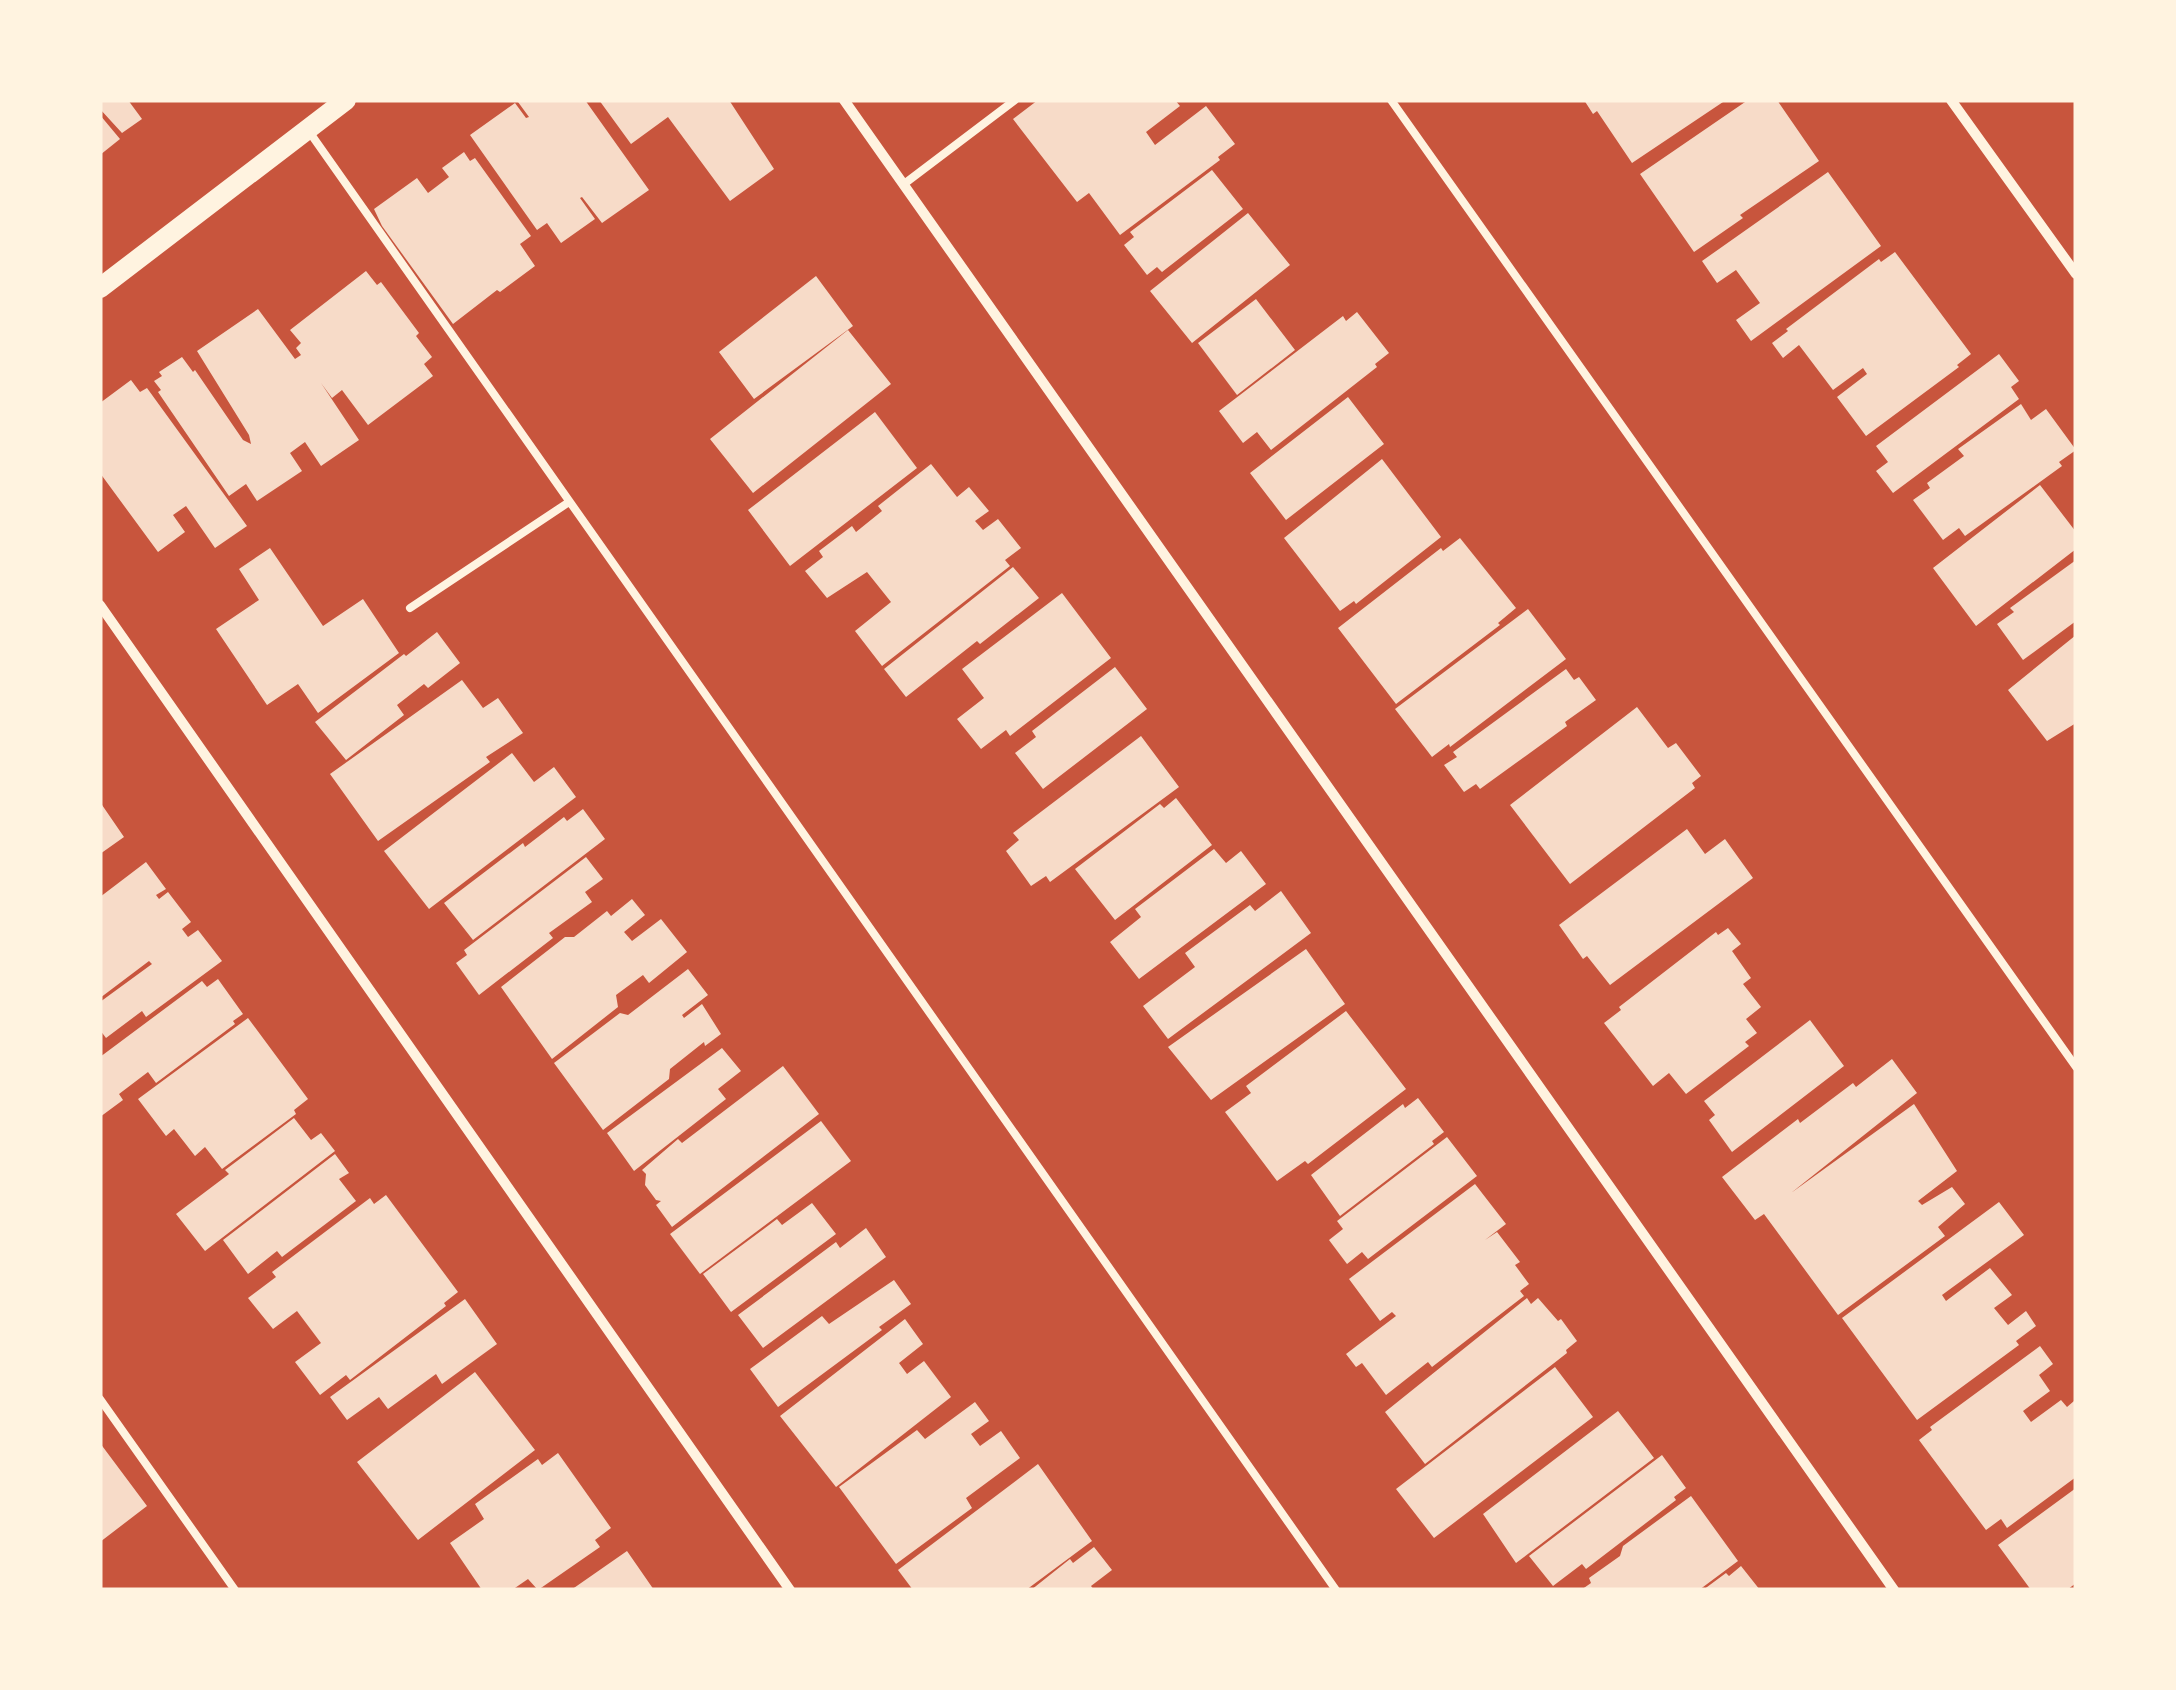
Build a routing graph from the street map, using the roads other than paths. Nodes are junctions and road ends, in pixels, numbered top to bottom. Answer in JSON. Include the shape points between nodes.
{"nodes":[{"id":1,"x":346,"y":100,"type":"edge"},
{"id":2,"x":844,"y":100,"type":"edge"},
{"id":3,"x":1015,"y":100,"type":"edge"},
{"id":4,"x":1391,"y":100,"type":"edge"},
{"id":5,"x":1952,"y":100,"type":"edge"},
{"id":6,"x":308,"y":130,"type":"junction"},
{"id":7,"x":904,"y":184,"type":"junction"},
{"id":8,"x":2076,"y":274,"type":"edge"},
{"id":9,"x":100,"y":288,"type":"edge"},
{"id":10,"x":569,"y":502,"type":"junction"},
{"id":11,"x":100,"y":605,"type":"edge"},
{"id":12,"x":410,"y":608,"type":"dead end"},
{"id":13,"x":2076,"y":1067,"type":"edge"},
{"id":14,"x":100,"y":1399,"type":"edge"},
{"id":15,"x":236,"y":1590,"type":"edge"},
{"id":16,"x":790,"y":1590,"type":"edge"},
{"id":17,"x":1336,"y":1590,"type":"edge"},
{"id":18,"x":1894,"y":1590,"type":"edge"}],
"edges":[{"from":1,"to":6,"type":"main road"},
{"from":2,"to":7,"type":"street"},
{"from":3,"to":7,"type":"lane"},
{"from":4,"to":13,"type":"lane"},
{"from":5,"to":8,"type":"street"},
{"from":6,"to":9,"type":"main road"},
{"from":6,"to":10,"type":"lane"},
{"from":7,"to":18,"type":"street"},
{"from":10,"to":12,"type":"lane"},
{"from":10,"to":17,"type":"lane"},
{"from":11,"to":16,"type":"street"},
{"from":14,"to":15,"type":"lane"}]}
